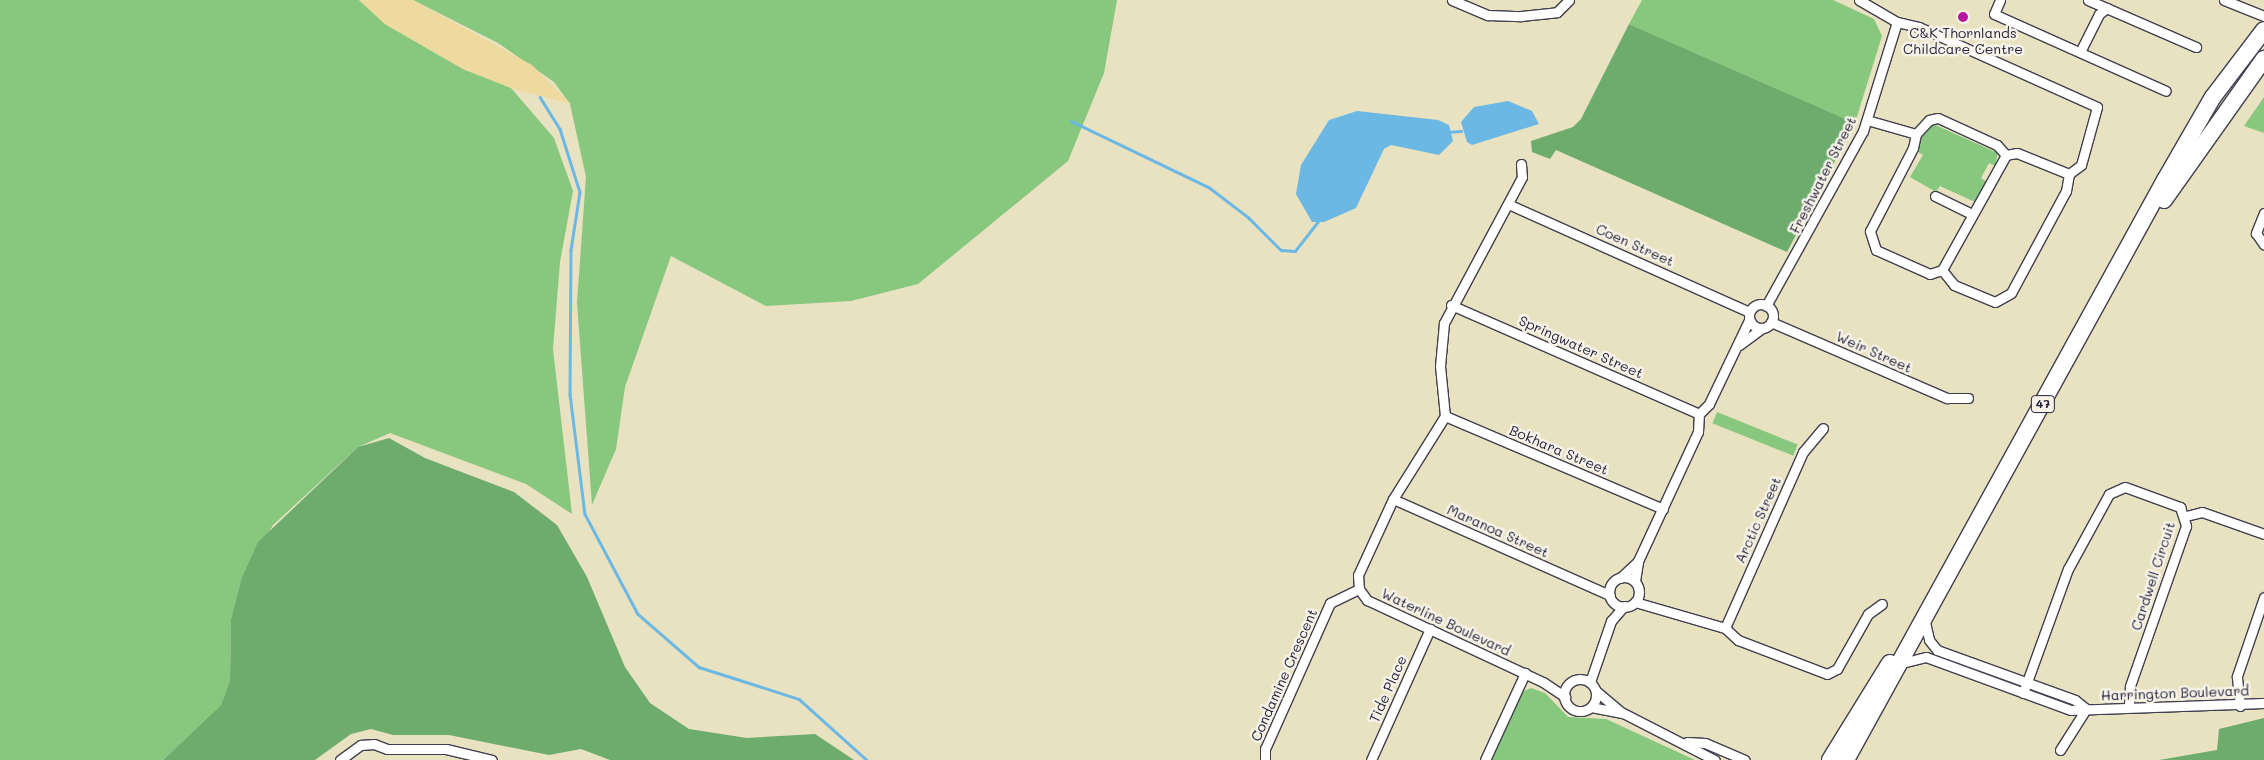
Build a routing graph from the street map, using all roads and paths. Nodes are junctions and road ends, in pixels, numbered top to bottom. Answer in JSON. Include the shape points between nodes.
{"nodes":[{"id":1,"x":1568,"y":0,"type":"edge"},
{"id":2,"x":1860,"y":0,"type":"edge"},
{"id":3,"x":2000,"y":0,"type":"edge"},
{"id":4,"x":2088,"y":0,"type":"edge"},
{"id":5,"x":2224,"y":0,"type":"edge"},
{"id":6,"x":1457,"y":1,"type":"edge"},
{"id":7,"x":2107,"y":8,"type":"junction"},
{"id":8,"x":2264,"y":16,"type":"edge"},
{"id":9,"x":1897,"y":22,"type":"junction"},
{"id":10,"x":2264,"y":30,"type":"edge"},
{"id":11,"x":2196,"y":47,"type":"dead end"},
{"id":12,"x":2080,"y":52,"type":"junction"},
{"id":13,"x":2264,"y":59,"type":"edge"},
{"id":14,"x":2166,"y":91,"type":"dead end"},
{"id":15,"x":1867,"y":120,"type":"junction"},
{"id":16,"x":1916,"y":134,"type":"junction"},
{"id":17,"x":2006,"y":155,"type":"junction"},
{"id":18,"x":1521,"y":164,"type":"dead end"},
{"id":19,"x":2069,"y":174,"type":"junction"},
{"id":20,"x":1935,"y":196,"type":"dead end"},
{"id":21,"x":1508,"y":204,"type":"junction"},
{"id":22,"x":1970,"y":213,"type":"junction"},
{"id":23,"x":2264,"y":213,"type":"edge"},
{"id":24,"x":2136,"y":237,"type":"junction"},
{"id":25,"x":2264,"y":245,"type":"edge"},
{"id":26,"x":1942,"y":270,"type":"junction"},
{"id":27,"x":1451,"y":305,"type":"junction"},
{"id":28,"x":1766,"y":306,"type":"junction"},
{"id":29,"x":1749,"y":316,"type":"junction"},
{"id":30,"x":1771,"y":322,"type":"junction"},
{"id":31,"x":1762,"y":328,"type":"junction"},
{"id":32,"x":1738,"y":345,"type":"junction"},
{"id":33,"x":1968,"y":398,"type":"dead end"},
{"id":34,"x":1699,"y":414,"type":"junction"},
{"id":35,"x":1445,"y":416,"type":"junction"},
{"id":36,"x":1823,"y":428,"type":"dead end"},
{"id":37,"x":1393,"y":499,"type":"junction"},
{"id":38,"x":1663,"y":509,"type":"junction"},
{"id":39,"x":2186,"y":516,"type":"junction"},
{"id":40,"x":2264,"y":534,"type":"edge"},
{"id":41,"x":1638,"y":561,"type":"junction"},
{"id":42,"x":1952,"y":572,"type":"junction"},
{"id":43,"x":1620,"y":578,"type":"junction"},
{"id":44,"x":1634,"y":581,"type":"junction"},
{"id":45,"x":1612,"y":584,"type":"junction"},
{"id":46,"x":1359,"y":588,"type":"junction"},
{"id":47,"x":1592,"y":589,"type":"junction"},
{"id":48,"x":1639,"y":592,"type":"junction"},
{"id":49,"x":2264,"y":597,"type":"edge"},
{"id":50,"x":1612,"y":598,"type":"junction"},
{"id":51,"x":1635,"y":602,"type":"junction"},
{"id":52,"x":1882,"y":604,"type":"dead end"},
{"id":53,"x":1624,"y":606,"type":"junction"},
{"id":54,"x":1660,"y":607,"type":"junction"},
{"id":55,"x":1611,"y":621,"type":"junction"},
{"id":56,"x":1925,"y":622,"type":"junction"},
{"id":57,"x":1725,"y":628,"type":"junction"},
{"id":58,"x":1430,"y":629,"type":"junction"},
{"id":59,"x":1593,"y":662,"type":"junction"},
{"id":60,"x":1902,"y":663,"type":"junction"},
{"id":61,"x":1525,"y":673,"type":"junction"},
{"id":62,"x":1578,"y":679,"type":"junction"},
{"id":63,"x":1544,"y":682,"type":"junction"},
{"id":64,"x":1590,"y":682,"type":"junction"},
{"id":65,"x":2027,"y":682,"type":"junction"},
{"id":66,"x":1568,"y":685,"type":"junction"},
{"id":67,"x":1596,"y":691,"type":"junction"},
{"id":68,"x":2023,"y":693,"type":"junction"},
{"id":69,"x":1565,"y":697,"type":"junction"},
{"id":70,"x":2264,"y":703,"type":"edge"},
{"id":71,"x":2129,"y":705,"type":"junction"},
{"id":72,"x":2240,"y":706,"type":"junction"},
{"id":73,"x":1591,"y":707,"type":"junction"},
{"id":74,"x":2086,"y":709,"type":"junction"},
{"id":75,"x":1623,"y":714,"type":"junction"},
{"id":76,"x":1687,"y":742,"type":"junction"},
{"id":77,"x":2060,"y":750,"type":"dead end"},
{"id":78,"x":340,"y":760,"type":"edge"},
{"id":79,"x":492,"y":760,"type":"edge"},
{"id":80,"x":1265,"y":760,"type":"edge"},
{"id":81,"x":1371,"y":760,"type":"edge"},
{"id":82,"x":1485,"y":760,"type":"edge"},
{"id":83,"x":1715,"y":760,"type":"edge"},
{"id":84,"x":1745,"y":760,"type":"edge"},
{"id":85,"x":1830,"y":760,"type":"edge"},
{"id":86,"x":1846,"y":760,"type":"edge"}],
"edges":[{"from":1,"to":6,"type":"street","via":[[1557,12],[1521,16],[1488,15]]},
{"from":2,"to":9,"type":"street"},
{"from":3,"to":12,"type":"street","via":[[1994,14]]},
{"from":4,"to":7,"type":"street"},
{"from":5,"to":8,"type":"street"},
{"from":7,"to":11,"type":"street"},
{"from":7,"to":12,"type":"street","via":[[2099,14]]},
{"from":9,"to":15,"type":"street","name":"Freshwater Street"},
{"from":9,"to":19,"type":"street","via":[[1918,27],[2097,107],[2081,165]]},
{"from":10,"to":24,"type":"highway","number":"47","via":[[2213,97]]},
{"from":12,"to":14,"type":"street"},
{"from":13,"to":24,"type":"highway","number":"47"},
{"from":15,"to":16,"type":"street"},
{"from":15,"to":28,"type":"street","name":"Freshwater Street"},
{"from":16,"to":17,"type":"street","via":[[1929,120],[1938,118],[1997,146]]},
{"from":16,"to":26,"type":"street","via":[[1913,148],[1870,232],[1870,242],[1876,250],[1930,274]]},
{"from":17,"to":19,"type":"street","via":[[2017,153]]},
{"from":17,"to":22,"type":"street"},
{"from":18,"to":21,"type":"street","via":[[1522,177]]},
{"from":19,"to":26,"type":"street","via":[[2066,191],[2004,300],[1995,302],[1954,285]]},
{"from":20,"to":22,"type":"street"},
{"from":21,"to":27,"type":"street"},
{"from":21,"to":29,"type":"street","name":"Coen Street"},
{"from":22,"to":26,"type":"street"},
{"from":23,"to":25,"type":"street","via":[[2256,233]]},
{"from":24,"to":42,"type":"highway","number":"47"},
{"from":27,"to":34,"type":"street","name":"Springwater Street"},
{"from":27,"to":35,"type":"street","via":[[1440,340]]},
{"from":28,"to":29,"type":"street","via":[[1755,306]]},
{"from":28,"to":30,"type":"street","via":[[1773,315]]},
{"from":29,"to":31,"type":"street"},
{"from":29,"to":32,"type":"street"},
{"from":30,"to":31,"type":"street"},
{"from":30,"to":33,"type":"street","name":"Weir Street","via":[[1947,398]]},
{"from":31,"to":32,"type":"street"},
{"from":32,"to":34,"type":"street","via":[[1709,404]]},
{"from":34,"to":38,"type":"street","via":[[1698,432]]},
{"from":35,"to":37,"type":"street"},
{"from":35,"to":38,"type":"street","name":"Bokhara Street"},
{"from":36,"to":57,"type":"street","name":"Arctic Street","via":[[1803,452]]},
{"from":37,"to":46,"type":"street","via":[[1358,575]]},
{"from":37,"to":47,"type":"street","name":"Maranoa Street"},
{"from":38,"to":41,"type":"street"},
{"from":39,"to":40,"type":"street","via":[[2202,512]]},
{"from":39,"to":65,"type":"street","name":"Cardwell Circuit","via":[[2180,506],[2125,488],[2109,494],[2068,569]]},
{"from":39,"to":71,"type":"street","name":"Cardwell Circuit","via":[[2130,686]]},
{"from":41,"to":43,"type":"street"},
{"from":41,"to":44,"type":"street"},
{"from":42,"to":56,"type":"highway","number":"47"},
{"from":42,"to":85,"type":"highway","number":"47"},
{"from":43,"to":44,"type":"street"},
{"from":43,"to":45,"type":"street"},
{"from":44,"to":48,"type":"street"},
{"from":45,"to":47,"type":"street"},
{"from":45,"to":50,"type":"street"},
{"from":46,"to":58,"type":"street","name":"Waterline Boulevard","via":[[1367,600]]},
{"from":46,"to":80,"type":"street","name":"Condamine Crescent","via":[[1330,603],[1265,749]]},
{"from":47,"to":50,"type":"street","name":"Maranoa Street"},
{"from":48,"to":51,"type":"street"},
{"from":48,"to":54,"type":"street"},
{"from":49,"to":72,"type":"street","via":[[2237,676]]},
{"from":50,"to":53,"type":"street"},
{"from":50,"to":55,"type":"street"},
{"from":51,"to":53,"type":"street"},
{"from":51,"to":54,"type":"street"},
{"from":52,"to":57,"type":"street","via":[[1868,614],[1837,669],[1827,674],[1738,640]]},
{"from":53,"to":55,"type":"street"},
{"from":54,"to":57,"type":"street","via":[[1712,628]]},
{"from":55,"to":59,"type":"street"},
{"from":56,"to":60,"type":"highway","number":"47"},
{"from":56,"to":65,"type":"street","name":"Harrington Boulevard","via":[[1929,640],[1937,650]]},
{"from":58,"to":61,"type":"street","name":"Waterline Boulevard"},
{"from":58,"to":81,"type":"street","name":"Tide Place"},
{"from":59,"to":62,"type":"street"},
{"from":59,"to":64,"type":"street"},
{"from":60,"to":68,"type":"street","name":"Harrington Boulevard","via":[[1926,657]]},
{"from":60,"to":86,"type":"highway","number":"47"},
{"from":61,"to":63,"type":"street","name":"Waterline Boulevard"},
{"from":61,"to":82,"type":"street"},
{"from":62,"to":64,"type":"street"},
{"from":62,"to":66,"type":"street"},
{"from":63,"to":66,"type":"street","name":"Waterline Boulevard"},
{"from":63,"to":69,"type":"street","name":"Waterline Boulevard"},
{"from":64,"to":67,"type":"street"},
{"from":65,"to":68,"type":"street","name":"Cardwell Circuit"},
{"from":65,"to":74,"type":"street","name":"Harrington Boulevard"},
{"from":66,"to":69,"type":"street"},
{"from":67,"to":73,"type":"street"},
{"from":67,"to":75,"type":"street"},
{"from":68,"to":74,"type":"street","name":"Harrington Boulevard","via":[[2071,710]]},
{"from":69,"to":73,"type":"street","via":[[1577,710]]},
{"from":70,"to":72,"type":"street","name":"Harrington Boulevard"},
{"from":71,"to":72,"type":"street","name":"Harrington Boulevard"},
{"from":71,"to":74,"type":"street","name":"Harrington Boulevard"},
{"from":73,"to":75,"type":"street"},
{"from":74,"to":77,"type":"street"},
{"from":75,"to":76,"type":"street"},
{"from":76,"to":83,"type":"street"},
{"from":76,"to":84,"type":"street","via":[[1705,743]]},
{"from":78,"to":79,"type":"street","via":[[361,745],[374,744],[387,749],[446,749]]}]}
